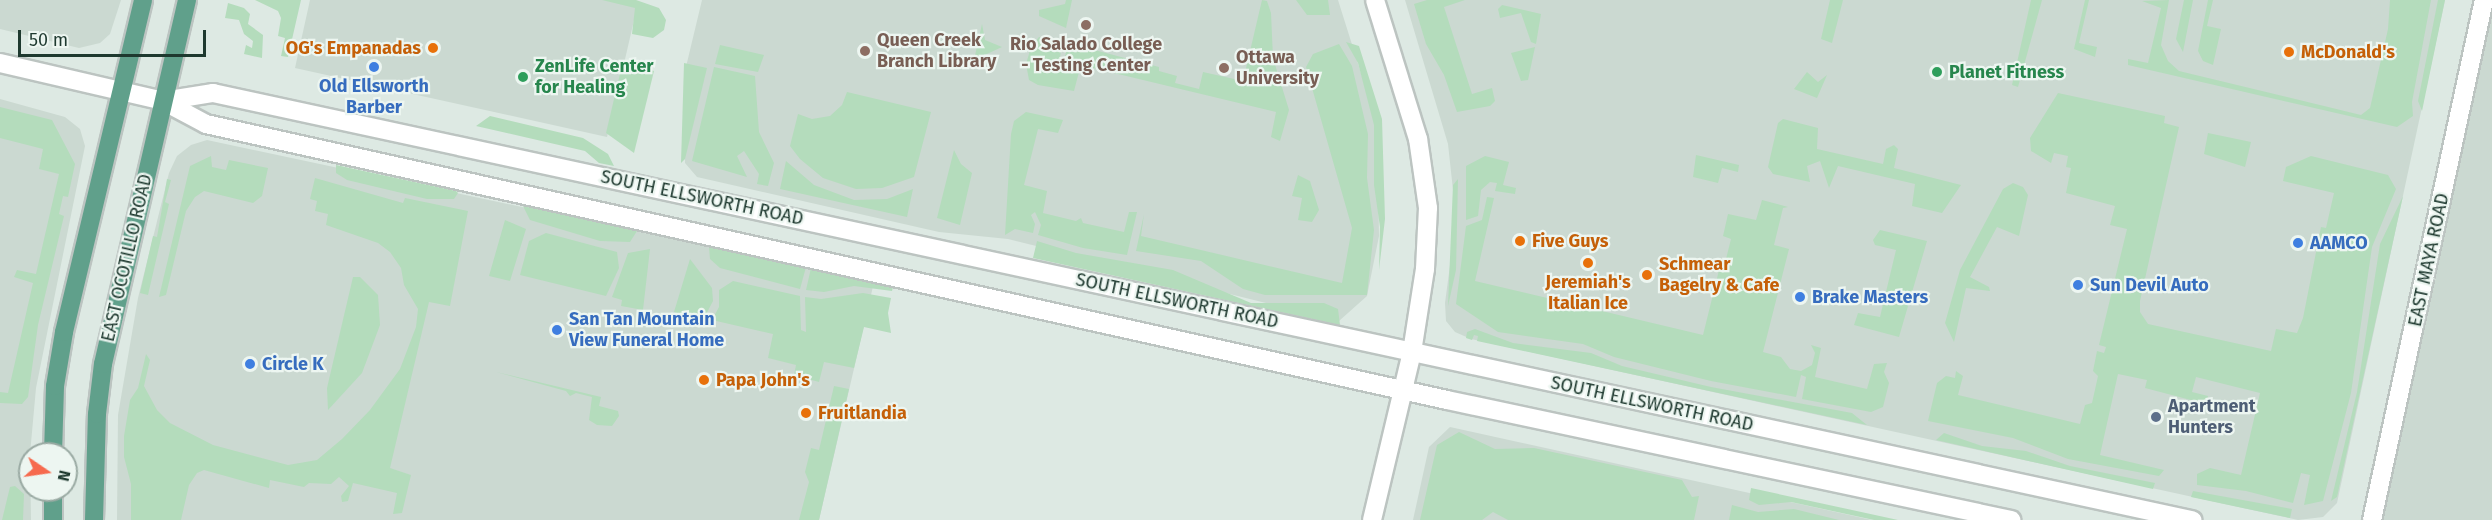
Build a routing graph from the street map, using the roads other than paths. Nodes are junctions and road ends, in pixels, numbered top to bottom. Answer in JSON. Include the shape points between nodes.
{"nodes":[{"id":1,"x":143,"y":0,"type":"edge"},
{"id":2,"x":188,"y":0,"type":"edge"},
{"id":3,"x":1375,"y":0,"type":"edge"},
{"id":4,"x":2484,"y":0,"type":"edge"},
{"id":5,"x":0,"y":63,"type":"edge"},
{"id":6,"x":121,"y":93,"type":"junction"},
{"id":7,"x":163,"y":101,"type":"junction"},
{"id":8,"x":1412,"y":352,"type":"junction"},
{"id":9,"x":1401,"y":389,"type":"junction"},
{"id":10,"x":53,"y":442,"type":"edge"},
{"id":11,"x":53,"y":502,"type":"edge"},
{"id":12,"x":52,"y":520,"type":"edge"},
{"id":13,"x":94,"y":520,"type":"edge"},
{"id":14,"x":1372,"y":520,"type":"edge"},
{"id":15,"x":2011,"y":520,"type":"edge"},
{"id":16,"x":2192,"y":520,"type":"edge"},
{"id":17,"x":2372,"y":520,"type":"edge"}],
"edges":[{"from":1,"to":6,"type":"main road"},
{"from":2,"to":7,"type":"main road","name":"EAST OCOTILLO ROAD"},
{"from":3,"to":8,"type":"street","via":[[1418,138],[1428,188],[1425,268]]},
{"from":4,"to":17,"type":"street","name":"EAST MAYA ROAD"},
{"from":5,"to":6,"type":"street","name":"SOUTH ELLSWORTH ROAD"},
{"from":6,"to":7,"type":"street","name":"SOUTH ELLSWORTH ROAD"},
{"from":6,"to":10,"type":"main road","via":[[61,348]]},
{"from":7,"to":8,"type":"street","name":"SOUTH ELLSWORTH ROAD","via":[[213,93]]},
{"from":7,"to":9,"type":"street","name":"SOUTH ELLSWORTH ROAD","via":[[206,124]]},
{"from":7,"to":13,"type":"main road","name":"EAST OCOTILLO ROAD","via":[[104,364],[97,414]]},
{"from":8,"to":9,"type":"street"},
{"from":8,"to":16,"type":"street","name":"SOUTH ELLSWORTH ROAD"},
{"from":9,"to":14,"type":"street"},
{"from":9,"to":15,"type":"street","name":"SOUTH ELLSWORTH ROAD"},
{"from":11,"to":12,"type":"main road"}]}
